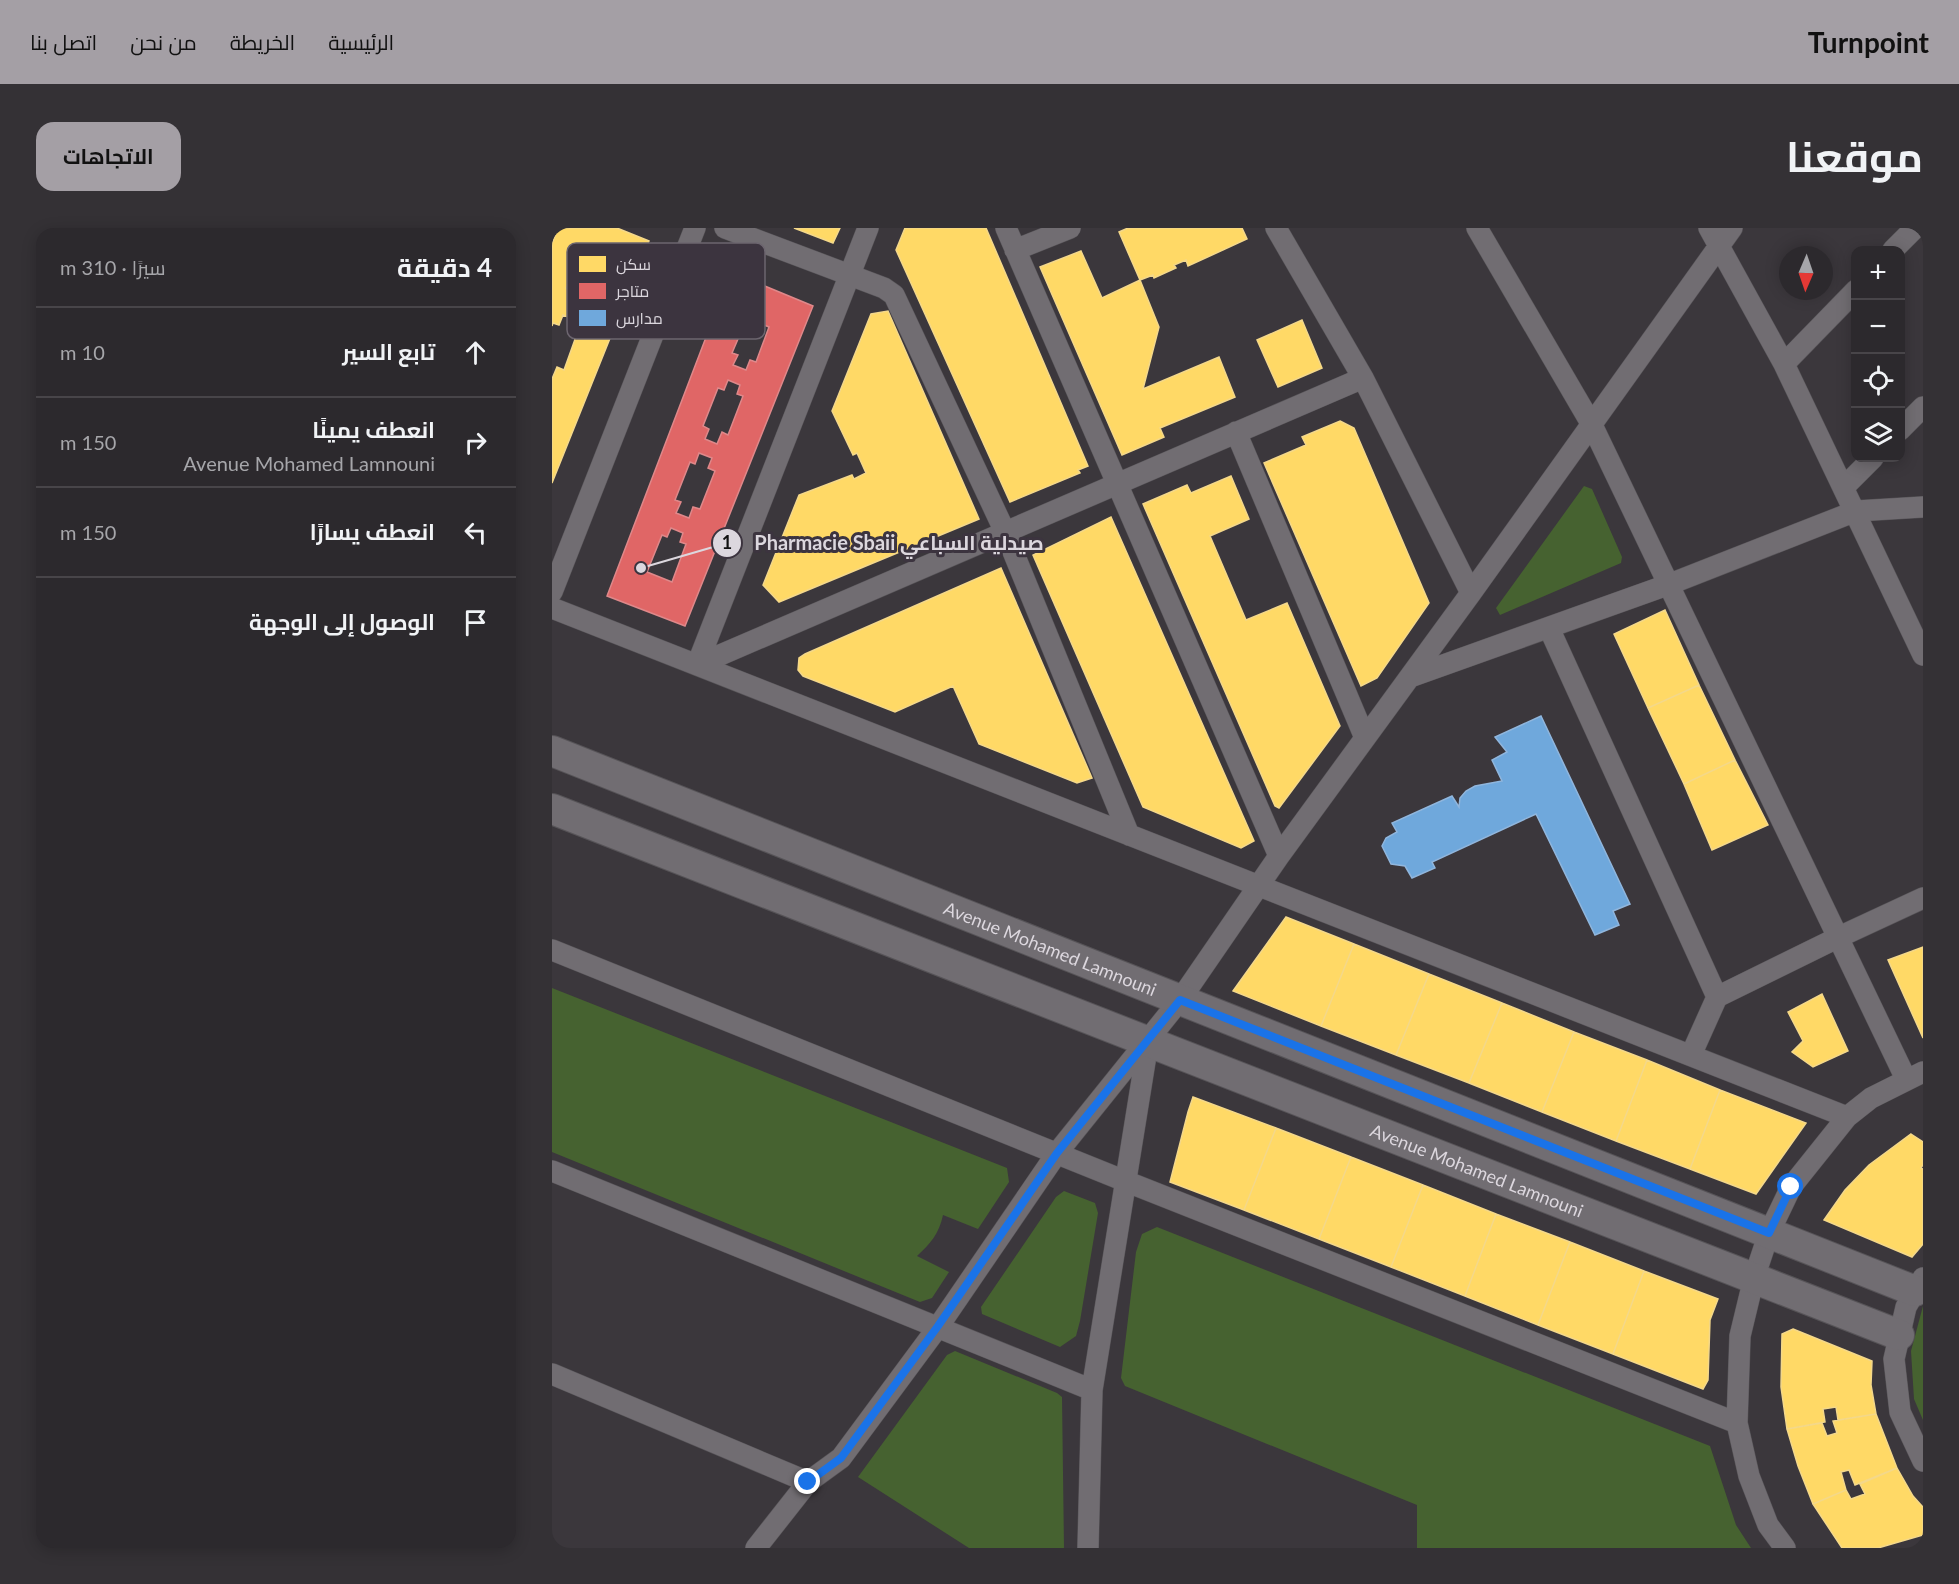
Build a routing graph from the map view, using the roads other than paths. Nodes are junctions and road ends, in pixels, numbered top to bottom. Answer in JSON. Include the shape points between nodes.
{"nodes":[{"id":1,"x":695,"y":228,"type":"edge"},
{"id":2,"x":725,"y":228,"type":"edge"},
{"id":3,"x":868,"y":228,"type":"edge"},
{"id":4,"x":1006,"y":228,"type":"edge"},
{"id":5,"x":1070,"y":228,"type":"edge"},
{"id":6,"x":1276,"y":228,"type":"edge"},
{"id":7,"x":1477,"y":228,"type":"edge"},
{"id":8,"x":1915,"y":228,"type":"edge"},
{"id":9,"x":1720,"y":233,"type":"edge"},
{"id":10,"x":689,"y":243,"type":"edge"},
{"id":11,"x":765,"y":243,"type":"edge"},
{"id":12,"x":765,"y":243,"type":"edge"},
{"id":13,"x":1897,"y":246,"type":"edge"},
{"id":14,"x":1015,"y":250,"type":"junction"},
{"id":15,"x":850,"y":275,"type":"junction"},
{"id":16,"x":1851,"y":295,"type":"edge"},
{"id":17,"x":651,"y":339,"type":"edge"},
{"id":18,"x":1784,"y":364,"type":"junction"},
{"id":19,"x":1363,"y":378,"type":"junction"},
{"id":20,"x":1923,"y":407,"type":"edge"},
{"id":21,"x":1592,"y":425,"type":"junction"},
{"id":22,"x":1905,"y":425,"type":"edge"},
{"id":23,"x":1236,"y":432,"type":"junction"},
{"id":24,"x":1869,"y":462,"type":"edge"},
{"id":25,"x":1117,"y":483,"type":"junction"},
{"id":26,"x":1844,"y":487,"type":"junction"},
{"id":27,"x":1923,"y":507,"type":"edge"},
{"id":28,"x":1856,"y":512,"type":"junction"},
{"id":29,"x":1005,"y":532,"type":"junction"},
{"id":30,"x":1670,"y":584,"type":"junction"},
{"id":31,"x":552,"y":592,"type":"edge"},
{"id":32,"x":1471,"y":593,"type":"junction"},
{"id":33,"x":552,"y":608,"type":"edge"},
{"id":34,"x":1549,"y":628,"type":"junction"},
{"id":35,"x":1923,"y":654,"type":"edge"},
{"id":36,"x":697,"y":665,"type":"junction"},
{"id":37,"x":1410,"y":677,"type":"junction"},
{"id":38,"x":1365,"y":738,"type":"junction"},
{"id":39,"x":552,"y":751,"type":"edge"},
{"id":40,"x":552,"y":809,"type":"edge"},
{"id":41,"x":1129,"y":835,"type":"junction"},
{"id":42,"x":1280,"y":856,"type":"junction"},
{"id":43,"x":1259,"y":885,"type":"junction"},
{"id":44,"x":1923,"y":898,"type":"edge"},
{"id":45,"x":1839,"y":937,"type":"junction"},
{"id":46,"x":552,"y":950,"type":"edge"},
{"id":47,"x":1717,"y":997,"type":"junction"},
{"id":48,"x":1180,"y":1000,"type":"junction"},
{"id":49,"x":1148,"y":1042,"type":"junction"},
{"id":50,"x":1691,"y":1055,"type":"junction"},
{"id":51,"x":1915,"y":1075,"type":"edge"},
{"id":52,"x":1846,"y":1117,"type":"junction"},
{"id":53,"x":1057,"y":1153,"type":"junction"},
{"id":54,"x":552,"y":1171,"type":"edge"},
{"id":55,"x":1125,"y":1181,"type":"junction"},
{"id":56,"x":1769,"y":1233,"type":"junction"},
{"id":57,"x":1754,"y":1278,"type":"junction"},
{"id":58,"x":1919,"y":1284,"type":"edge"},
{"id":59,"x":938,"y":1326,"type":"junction"},
{"id":60,"x":1899,"y":1335,"type":"junction"},
{"id":61,"x":552,"y":1374,"type":"edge"},
{"id":62,"x":1092,"y":1390,"type":"junction"},
{"id":63,"x":1737,"y":1423,"type":"junction"},
{"id":64,"x":1923,"y":1461,"type":"edge"},
{"id":65,"x":808,"y":1482,"type":"junction"},
{"id":66,"x":756,"y":1548,"type":"edge"},
{"id":67,"x":1088,"y":1548,"type":"edge"},
{"id":68,"x":1785,"y":1548,"type":"edge"}],
"edges":[{"from":1,"to":10,"type":"street"},
{"from":2,"to":12,"type":"street"},
{"from":3,"to":15,"type":"street"},
{"from":4,"to":14,"type":"street"},
{"from":5,"to":14,"type":"street"},
{"from":6,"to":19,"type":"street"},
{"from":7,"to":21,"type":"street"},
{"from":8,"to":13,"type":"street"},
{"from":9,"to":18,"type":"street"},
{"from":9,"to":21,"type":"street"},
{"from":11,"to":15,"type":"street"},
{"from":14,"to":25,"type":"street"},
{"from":15,"to":29,"type":"street","via":[[894,295]]},
{"from":15,"to":36,"type":"street"},
{"from":16,"to":18,"type":"street"},
{"from":17,"to":31,"type":"street"},
{"from":18,"to":26,"type":"street"},
{"from":19,"to":23,"type":"street"},
{"from":19,"to":32,"type":"street"},
{"from":20,"to":22,"type":"street"},
{"from":21,"to":30,"type":"street"},
{"from":21,"to":32,"type":"street"},
{"from":23,"to":25,"type":"street"},
{"from":23,"to":38,"type":"street"},
{"from":24,"to":26,"type":"street"},
{"from":25,"to":29,"type":"street"},
{"from":25,"to":42,"type":"street"},
{"from":26,"to":28,"type":"street"},
{"from":27,"to":28,"type":"street"},
{"from":28,"to":30,"type":"street"},
{"from":28,"to":35,"type":"street"},
{"from":29,"to":36,"type":"street"},
{"from":29,"to":41,"type":"street"},
{"from":30,"to":34,"type":"street"},
{"from":30,"to":45,"type":"street"},
{"from":32,"to":37,"type":"street"},
{"from":33,"to":36,"type":"street"},
{"from":34,"to":37,"type":"street"},
{"from":34,"to":47,"type":"street"},
{"from":36,"to":41,"type":"street"},
{"from":37,"to":38,"type":"street"},
{"from":38,"to":42,"type":"street"},
{"from":39,"to":48,"type":"street","name":"Avenue Mohamed Lamnouni"},
{"from":40,"to":49,"type":"street","name":"Avenue Mohamed Lamnouni"},
{"from":41,"to":43,"type":"street"},
{"from":42,"to":43,"type":"street"},
{"from":43,"to":48,"type":"street"},
{"from":43,"to":50,"type":"street"},
{"from":44,"to":45,"type":"street"},
{"from":45,"to":47,"type":"street"},
{"from":45,"to":51,"type":"street"},
{"from":46,"to":53,"type":"street"},
{"from":47,"to":50,"type":"street"},
{"from":48,"to":49,"type":"street"},
{"from":48,"to":56,"type":"street","name":"Avenue Mohamed Lamnouni"},
{"from":49,"to":53,"type":"street"},
{"from":49,"to":55,"type":"street"},
{"from":49,"to":57,"type":"street","name":"Avenue Mohamed Lamnouni"},
{"from":50,"to":52,"type":"street"},
{"from":51,"to":52,"type":"street","via":[[1871,1098]]},
{"from":52,"to":56,"type":"street","via":[[1791,1187]]},
{"from":53,"to":55,"type":"street"},
{"from":53,"to":59,"type":"street"},
{"from":54,"to":59,"type":"street"},
{"from":55,"to":62,"type":"street"},
{"from":55,"to":63,"type":"street"},
{"from":56,"to":57,"type":"street"},
{"from":56,"to":58,"type":"street","name":"Avenue Mohamed Lamnouni"},
{"from":57,"to":60,"type":"street","name":"Avenue Mohamed Lamnouni"},
{"from":57,"to":63,"type":"street","via":[[1740,1336]]},
{"from":58,"to":60,"type":"street","via":[[1906,1307]]},
{"from":59,"to":62,"type":"street"},
{"from":59,"to":65,"type":"street","via":[[841,1458]]},
{"from":60,"to":64,"type":"street","via":[[1894,1359],[1900,1412]]},
{"from":61,"to":65,"type":"street"},
{"from":62,"to":67,"type":"street"},
{"from":63,"to":68,"type":"street","via":[[1749,1476],[1768,1525]]},
{"from":65,"to":66,"type":"street"}]}
